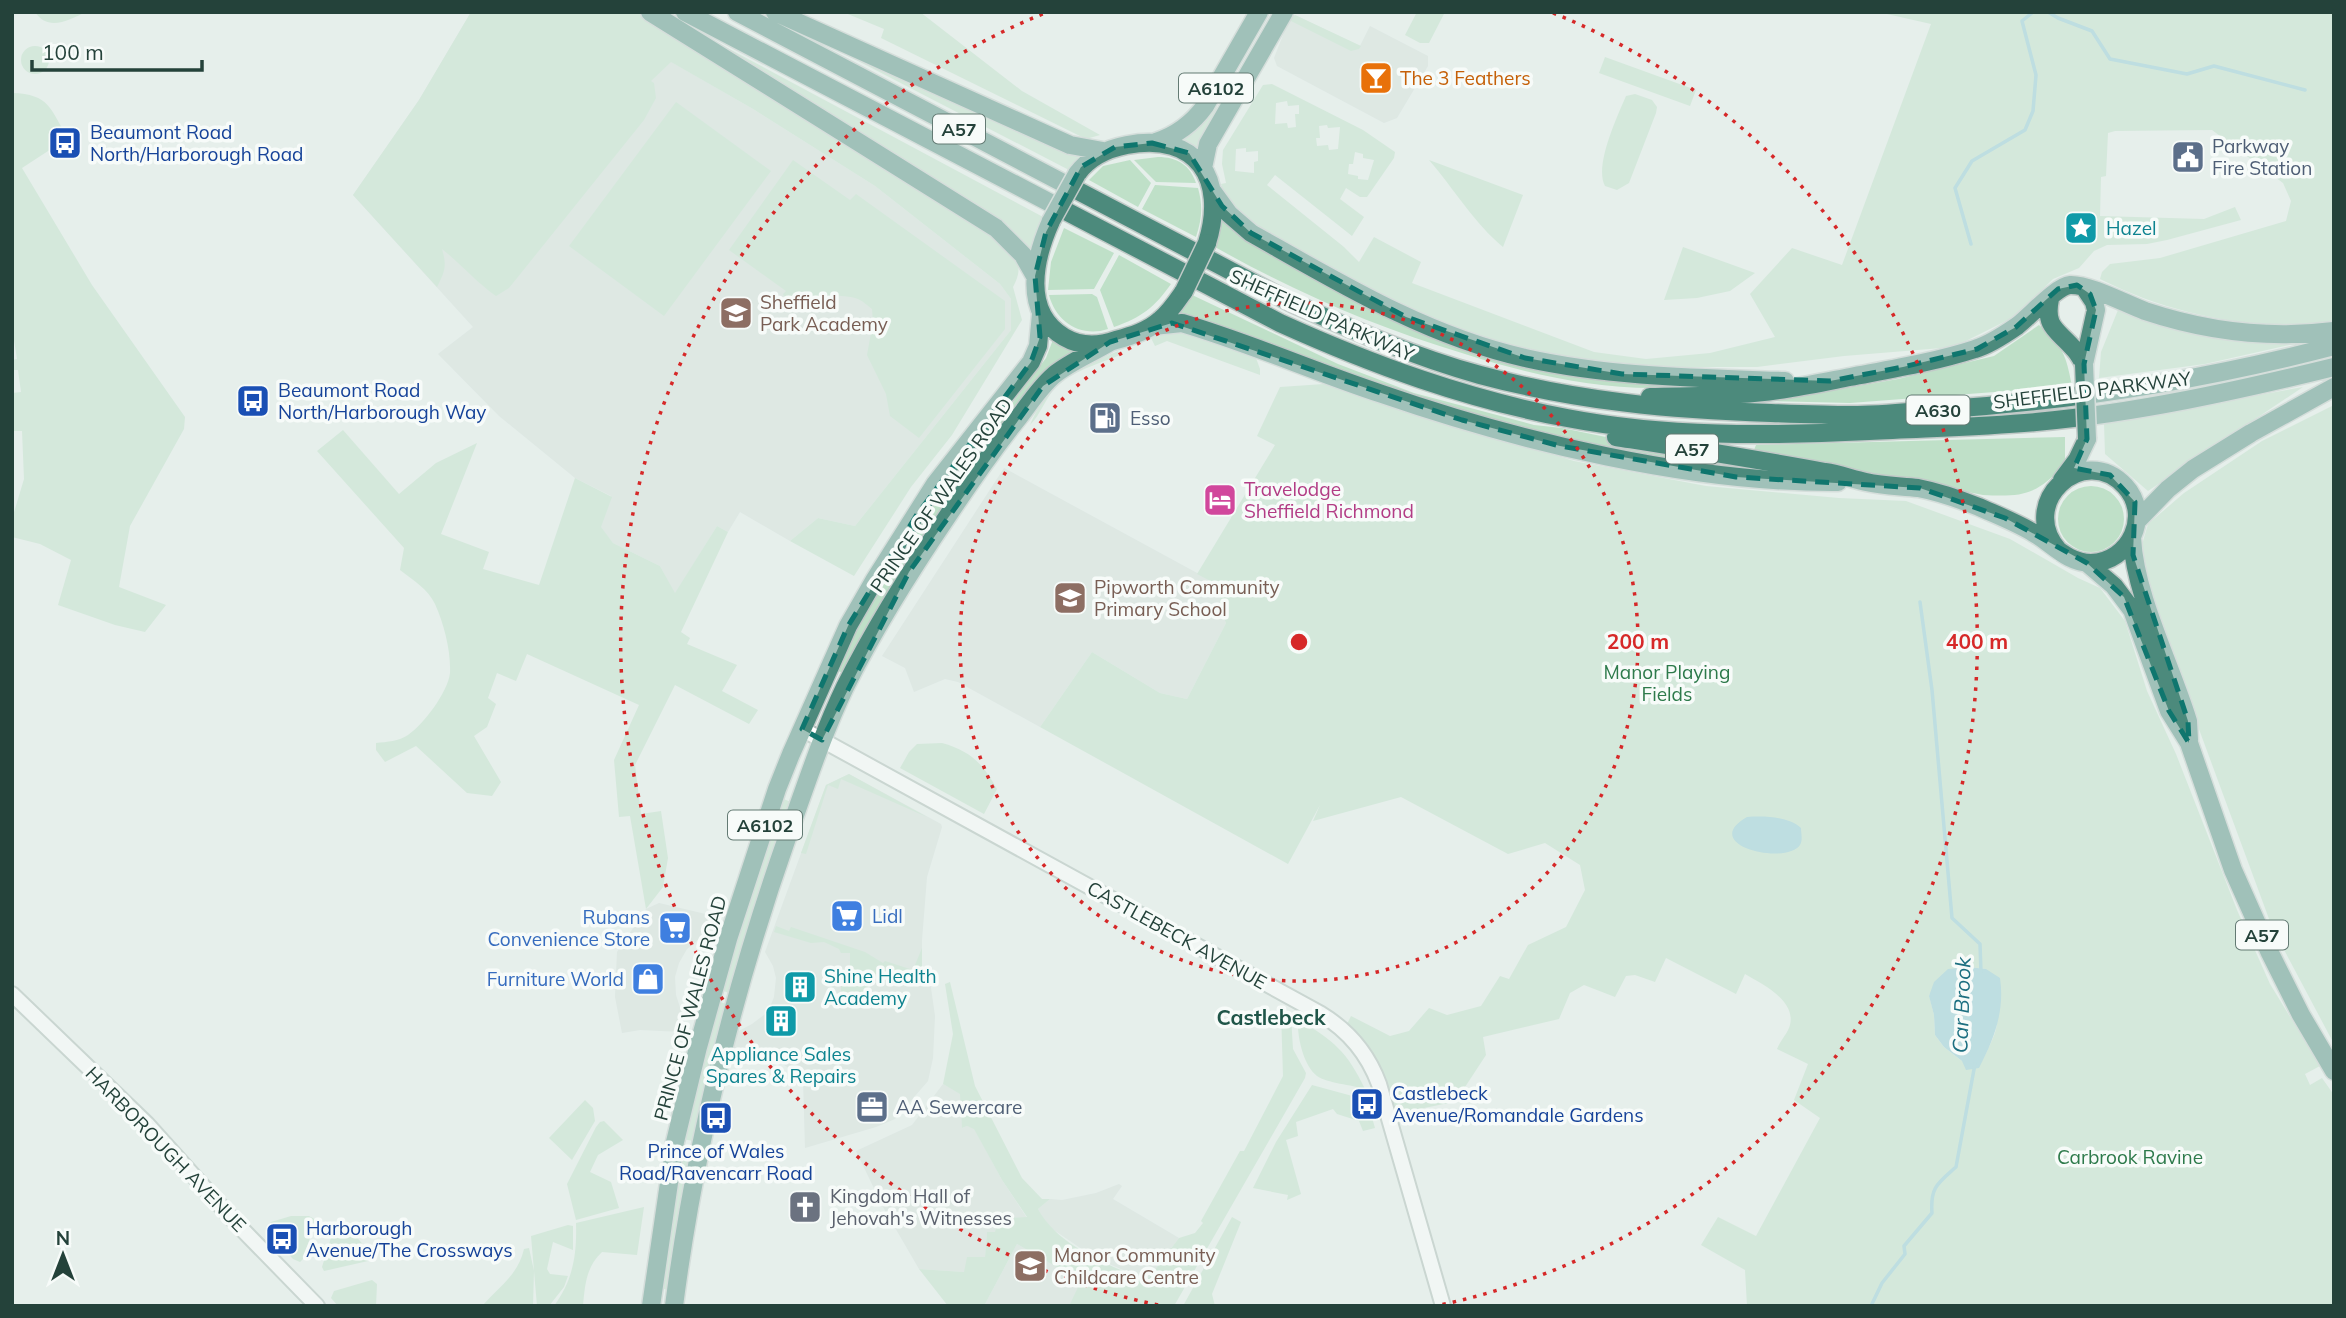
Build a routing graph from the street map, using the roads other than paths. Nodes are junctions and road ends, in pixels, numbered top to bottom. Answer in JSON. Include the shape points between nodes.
{"nodes":[{"id":1,"x":650,"y":12,"type":"edge"},
{"id":2,"x":685,"y":12,"type":"edge"},
{"id":3,"x":737,"y":12,"type":"edge"},
{"id":4,"x":775,"y":12,"type":"edge"},
{"id":5,"x":1259,"y":12,"type":"edge"},
{"id":6,"x":1284,"y":12,"type":"edge"},
{"id":7,"x":1152,"y":143,"type":"junction"},
{"id":8,"x":1103,"y":151,"type":"junction"},
{"id":9,"x":1203,"y":168,"type":"junction"},
{"id":10,"x":1213,"y":192,"type":"junction"},
{"id":11,"x":1035,"y":276,"type":"junction"},
{"id":12,"x":2086,"y":290,"type":"junction"},
{"id":13,"x":2050,"y":299,"type":"junction"},
{"id":14,"x":1041,"y":314,"type":"junction"},
{"id":15,"x":1153,"y":326,"type":"junction"},
{"id":16,"x":2334,"y":331,"type":"edge"},
{"id":17,"x":1110,"y":342,"type":"junction"},
{"id":18,"x":2334,"y":346,"type":"edge"},
{"id":19,"x":2084,"y":364,"type":"junction"},
{"id":20,"x":2334,"y":368,"type":"edge"},
{"id":21,"x":1830,"y":381,"type":"junction"},
{"id":22,"x":2334,"y":387,"type":"edge"},
{"id":23,"x":1539,"y":388,"type":"junction"},
{"id":24,"x":1520,"y":409,"type":"junction"},
{"id":25,"x":2087,"y":439,"type":"junction"},
{"id":26,"x":2099,"y":472,"type":"junction"},
{"id":27,"x":2062,"y":480,"type":"junction"},
{"id":28,"x":1866,"y":482,"type":"junction"},
{"id":29,"x":2135,"y":530,"type":"junction"},
{"id":30,"x":2059,"y":551,"type":"junction"},
{"id":31,"x":2087,"y":563,"type":"junction"},
{"id":32,"x":802,"y":729,"type":"junction"},
{"id":33,"x":822,"y":740,"type":"junction"},
{"id":34,"x":2189,"y":743,"type":"junction"},
{"id":35,"x":12,"y":994,"type":"edge"},
{"id":36,"x":2334,"y":1071,"type":"edge"},
{"id":37,"x":317,"y":1306,"type":"edge"},
{"id":38,"x":651,"y":1306,"type":"edge"},
{"id":39,"x":674,"y":1306,"type":"edge"},
{"id":40,"x":1443,"y":1306,"type":"edge"}],
"edges":[{"from":1,"to":11,"type":"highway","via":[[996,228],[1023,255]]},
{"from":2,"to":24,"type":"highway","name":"SHEFFIELD PARKWAY","number":"A57","via":[[1280,323],[1407,377]]},
{"from":3,"to":23,"type":"highway","name":"SHEFFIELD PARKWAY","number":"A57","via":[[1290,302],[1435,361]]},
{"from":4,"to":8,"type":"highway","via":[[1070,145]]},
{"from":5,"to":7,"type":"highway","number":"A6102","via":[[1196,119],[1169,138]]},
{"from":6,"to":9,"type":"highway","number":"A6102","via":[[1208,144]]},
{"from":7,"to":8,"type":"highway","number":"A6102"},
{"from":7,"to":9,"type":"highway","number":"A6102","via":[[1180,148]]},
{"from":8,"to":11,"type":"highway","number":"A6102","bridge":true,"via":[[1077,174],[1041,247]]},
{"from":9,"to":10,"type":"highway","number":"A6102"},
{"from":10,"to":15,"type":"highway","number":"A6102","bridge":true,"via":[[1214,220],[1207,243],[1184,291]]},
{"from":10,"to":21,"type":"highway","via":[[1251,233],[1406,317],[1463,340],[1525,358],[1622,374]]},
{"from":11,"to":14,"type":"highway","number":"A6102"},
{"from":12,"to":13,"type":"highway","number":"A57","via":[[2067,285]]},
{"from":12,"to":16,"type":"highway","via":[[2213,328],[2280,334]]},
{"from":12,"to":19,"type":"highway","via":[[2096,310]]},
{"from":13,"to":19,"type":"highway","via":[[2052,327]]},
{"from":13,"to":21,"type":"highway","number":"A57","via":[[2010,331],[1977,349]]},
{"from":14,"to":17,"type":"highway","number":"A6102","via":[[1055,332],[1069,340],[1090,345]]},
{"from":14,"to":32,"type":"highway","name":"PRINCE OF WALES ROAD","number":"A6102","via":[[1038,346],[1031,362],[935,484],[875,579],[848,626]]},
{"from":15,"to":17,"type":"highway","number":"A6102"},
{"from":15,"to":28,"type":"highway","via":[[1182,323],[1404,402],[1560,446],[1736,477]]},
{"from":17,"to":33,"type":"highway","name":"PRINCE OF WALES ROAD","number":"A6102","via":[[1055,374],[1002,438],[869,640]]},
{"from":18,"to":23,"type":"highway","name":"SHEFFIELD PARKWAY","number":"A630","via":[[2220,373],[2078,396],[1854,415],[1644,407]]},
{"from":19,"to":25,"type":"highway","bridge":true},
{"from":20,"to":24,"type":"highway","name":"SHEFFIELD PARKWAY","number":"A630","via":[[2156,405],[2038,422],[1908,429],[1783,435],[1695,433]]},
{"from":21,"to":23,"type":"highway","number":"A57","via":[[1796,388],[1647,397]]},
{"from":22,"to":29,"type":"highway","via":[[2193,469],[2168,489]]},
{"from":24,"to":28,"type":"highway","number":"A57","via":[[1606,435]]},
{"from":25,"to":26,"type":"highway","via":[[2091,463]]},
{"from":25,"to":27,"type":"highway"},
{"from":26,"to":27,"type":"highway"},
{"from":26,"to":29,"type":"highway","number":"A57","via":[[2125,486],[2135,502]]},
{"from":27,"to":30,"type":"highway","via":[[2050,497],[2045,523]]},
{"from":28,"to":30,"type":"highway","number":"A57","via":[[1955,497],[2033,532]]},
{"from":29,"to":31,"type":"highway","via":[[2127,546],[2113,558]]},
{"from":29,"to":34,"type":"highway","number":"A57","via":[[2133,555],[2188,721]]},
{"from":30,"to":31,"type":"highway","number":"A57"},
{"from":31,"to":34,"type":"highway","number":"A57","via":[[2114,586],[2132,610],[2168,711]]},
{"from":32,"to":33,"type":"street"},
{"from":32,"to":38,"type":"highway","name":"PRINCE OF WALES ROAD","number":"A6102","via":[[777,789],[701,1037],[676,1142]]},
{"from":33,"to":39,"type":"highway","name":"PRINCE OF WALES ROAD","number":"A6102","via":[[750,945],[727,1028],[697,1159]]},
{"from":33,"to":40,"type":"street","name":"CASTLEBECK AVENUE","via":[[1342,1029],[1368,1060],[1380,1084]]},
{"from":34,"to":36,"type":"highway","number":"A57","via":[[2233,870],[2301,1015]]},
{"from":35,"to":37,"type":"street","name":"HARBOROUGH AVENUE","via":[[146,1124]]}]}
